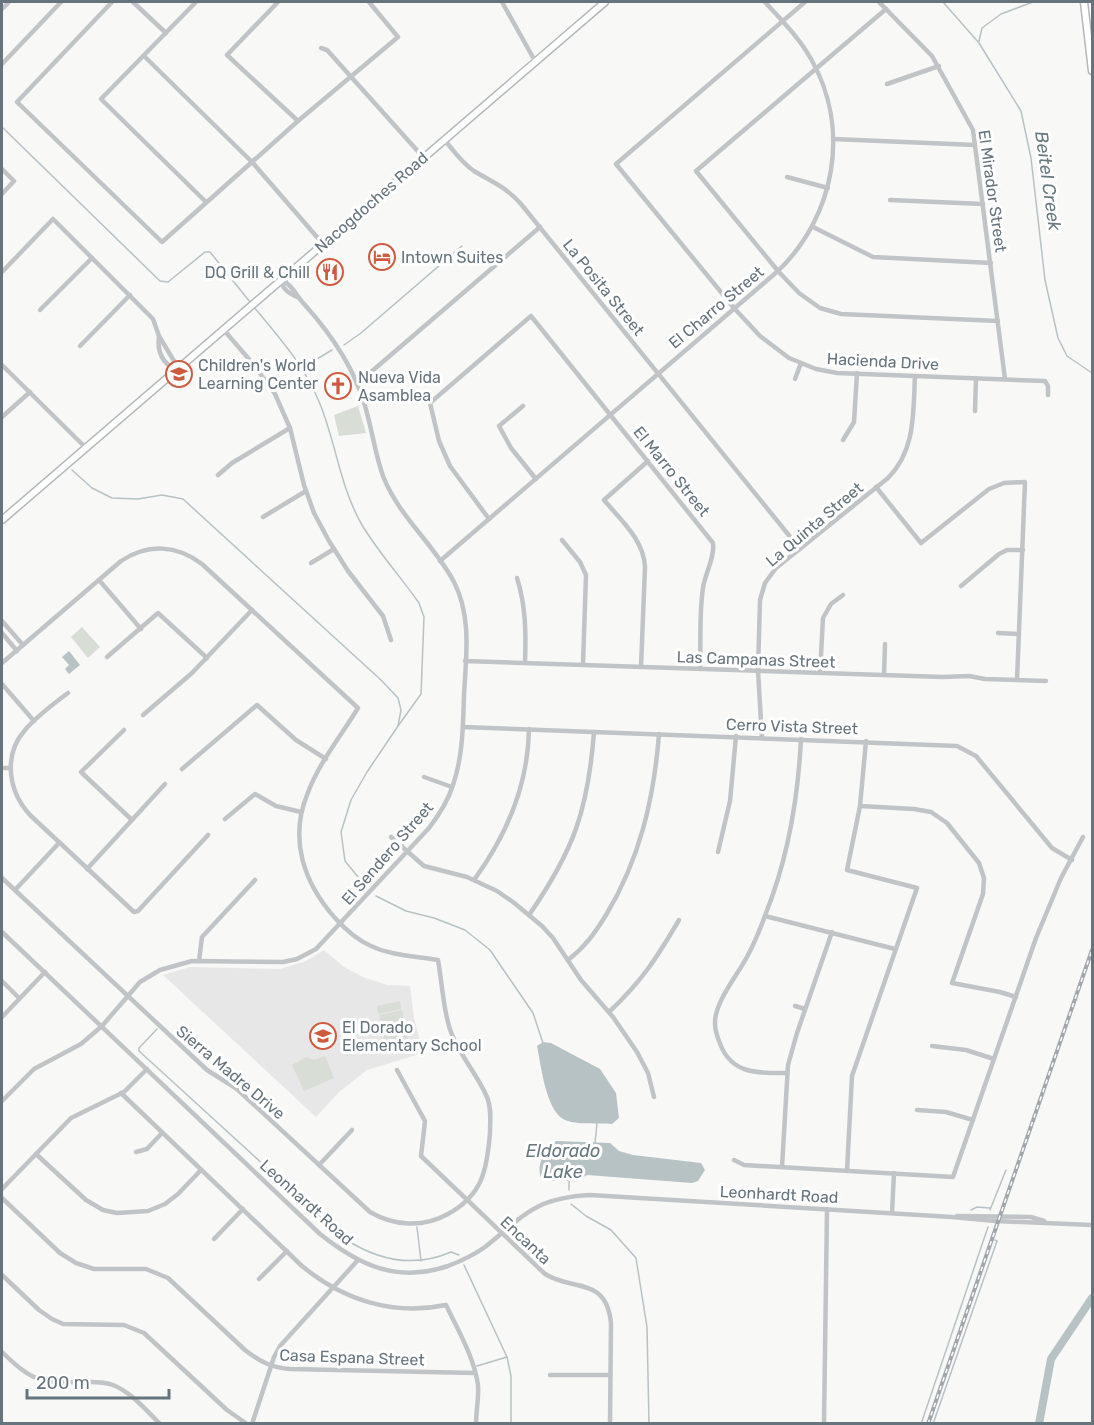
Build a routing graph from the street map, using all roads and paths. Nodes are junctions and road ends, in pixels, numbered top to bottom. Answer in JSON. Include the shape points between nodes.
{"nodes":[{"id":1,"x":9,"y":2,"type":"edge"},
{"id":2,"x":61,"y":2,"type":"edge"},
{"id":3,"x":112,"y":2,"type":"edge"},
{"id":4,"x":133,"y":2,"type":"edge"},
{"id":5,"x":196,"y":2,"type":"edge"},
{"id":6,"x":278,"y":2,"type":"edge"},
{"id":7,"x":369,"y":2,"type":"edge"},
{"id":8,"x":502,"y":2,"type":"edge"},
{"id":9,"x":605,"y":2,"type":"edge"},
{"id":10,"x":765,"y":2,"type":"edge"},
{"id":11,"x":806,"y":2,"type":"edge"},
{"id":12,"x":879,"y":2,"type":"edge"},
{"id":13,"x":1084,"y":2,"type":"edge"},
{"id":14,"x":2,"y":9,"type":"edge"},
{"id":15,"x":886,"y":9,"type":"junction"},
{"id":16,"x":783,"y":21,"type":"junction"},
{"id":17,"x":1089,"y":23,"type":"edge"},
{"id":18,"x":166,"y":33,"type":"junction"},
{"id":19,"x":321,"y":48,"type":"dead end"},
{"id":20,"x":144,"y":56,"type":"junction"},
{"id":21,"x":535,"y":61,"type":"junction"},
{"id":22,"x":2,"y":64,"type":"edge"},
{"id":23,"x":939,"y":66,"type":"junction"},
{"id":24,"x":816,"y":69,"type":"junction"},
{"id":25,"x":1092,"y":71,"type":"edge"},
{"id":26,"x":351,"y":77,"type":"junction"},
{"id":27,"x":887,"y":84,"type":"dead end"},
{"id":28,"x":298,"y":121,"type":"junction"},
{"id":29,"x":444,"y":139,"type":"junction"},
{"id":30,"x":833,"y":139,"type":"junction"},
{"id":31,"x":975,"y":145,"type":"junction"},
{"id":32,"x":423,"y":157,"type":"junction"},
{"id":33,"x":252,"y":162,"type":"junction"},
{"id":34,"x":2,"y":170,"type":"edge"},
{"id":35,"x":787,"y":177,"type":"dead end"},
{"id":36,"x":828,"y":188,"type":"junction"},
{"id":37,"x":2,"y":194,"type":"edge"},
{"id":38,"x":890,"y":200,"type":"dead end"},
{"id":39,"x":206,"y":202,"type":"junction"},
{"id":40,"x":983,"y":204,"type":"junction"},
{"id":41,"x":540,"y":227,"type":"junction"},
{"id":42,"x":813,"y":227,"type":"junction"},
{"id":43,"x":323,"y":244,"type":"junction"},
{"id":44,"x":92,"y":258,"type":"junction"},
{"id":45,"x":991,"y":262,"type":"junction"},
{"id":46,"x":778,"y":271,"type":"junction"},
{"id":47,"x":2,"y":272,"type":"edge"},
{"id":48,"x":280,"y":279,"type":"junction"},
{"id":49,"x":130,"y":295,"type":"junction"},
{"id":50,"x":734,"y":308,"type":"junction"},
{"id":51,"x":40,"y":310,"type":"dead end"},
{"id":52,"x":998,"y":321,"type":"junction"},
{"id":53,"x":223,"y":329,"type":"junction"},
{"id":54,"x":80,"y":346,"type":"dead end"},
{"id":55,"x":801,"y":363,"type":"junction"},
{"id":56,"x":2,"y":365,"type":"edge"},
{"id":57,"x":177,"y":370,"type":"junction"},
{"id":58,"x":658,"y":373,"type":"junction"},
{"id":59,"x":857,"y":373,"type":"junction"},
{"id":60,"x":915,"y":375,"type":"junction"},
{"id":61,"x":976,"y":378,"type":"junction"},
{"id":62,"x":795,"y":379,"type":"dead end"},
{"id":63,"x":1005,"y":379,"type":"junction"},
{"id":64,"x":357,"y":384,"type":"junction"},
{"id":65,"x":30,"y":392,"type":"junction"},
{"id":66,"x":1048,"y":395,"type":"dead end"},
{"id":67,"x":523,"y":406,"type":"dead end"},
{"id":68,"x":975,"y":411,"type":"dead end"},
{"id":69,"x":610,"y":414,"type":"junction"},
{"id":70,"x":2,"y":417,"type":"edge"},
{"id":71,"x":290,"y":428,"type":"junction"},
{"id":72,"x":843,"y":440,"type":"dead end"},
{"id":73,"x":86,"y":448,"type":"junction"},
{"id":74,"x":648,"y":461,"type":"junction"},
{"id":75,"x":218,"y":475,"type":"dead end"},
{"id":76,"x":536,"y":479,"type":"junction"},
{"id":77,"x":876,"y":487,"type":"junction"},
{"id":78,"x":306,"y":491,"type":"junction"},
{"id":79,"x":263,"y":517,"type":"dead end"},
{"id":80,"x":489,"y":519,"type":"junction"},
{"id":81,"x":2,"y":520,"type":"edge"},
{"id":82,"x":562,"y":540,"type":"dead end"},
{"id":83,"x":334,"y":549,"type":"junction"},
{"id":84,"x":800,"y":549,"type":"junction"},
{"id":85,"x":1023,"y":550,"type":"junction"},
{"id":86,"x":440,"y":561,"type":"junction"},
{"id":87,"x":311,"y":563,"type":"dead end"},
{"id":88,"x":517,"y":578,"type":"dead end"},
{"id":89,"x":99,"y":580,"type":"junction"},
{"id":90,"x":961,"y":586,"type":"dead end"},
{"id":91,"x":843,"y":595,"type":"dead end"},
{"id":92,"x":252,"y":610,"type":"junction"},
{"id":93,"x":2,"y":621,"type":"edge"},
{"id":94,"x":141,"y":629,"type":"junction"},
{"id":95,"x":2,"y":633,"type":"edge"},
{"id":96,"x":998,"y":633,"type":"dead end"},
{"id":97,"x":1019,"y":634,"type":"junction"},
{"id":98,"x":391,"y":640,"type":"dead end"},
{"id":99,"x":885,"y":644,"type":"dead end"},
{"id":100,"x":23,"y":645,"type":"junction"},
{"id":101,"x":16,"y":651,"type":"junction"},
{"id":102,"x":108,"y":657,"type":"dead end"},
{"id":103,"x":207,"y":658,"type":"junction"},
{"id":104,"x":465,"y":661,"type":"junction"},
{"id":105,"x":2,"y":663,"type":"edge"},
{"id":106,"x":525,"y":663,"type":"junction"},
{"id":107,"x":583,"y":664,"type":"junction"},
{"id":108,"x":641,"y":667,"type":"junction"},
{"id":109,"x":700,"y":669,"type":"junction"},
{"id":110,"x":758,"y":671,"type":"junction"},
{"id":111,"x":820,"y":673,"type":"junction"},
{"id":112,"x":884,"y":675,"type":"junction"},
{"id":113,"x":1017,"y":680,"type":"junction"},
{"id":114,"x":1046,"y":681,"type":"dead end"},
{"id":115,"x":2,"y":684,"type":"edge"},
{"id":116,"x":68,"y":693,"type":"dead end"},
{"id":117,"x":143,"y":715,"type":"dead end"},
{"id":118,"x":34,"y":721,"type":"junction"},
{"id":119,"x":463,"y":728,"type":"junction"},
{"id":120,"x":529,"y":729,"type":"junction"},
{"id":121,"x":124,"y":730,"type":"dead end"},
{"id":122,"x":594,"y":732,"type":"junction"},
{"id":123,"x":658,"y":734,"type":"junction"},
{"id":124,"x":736,"y":736,"type":"junction"},
{"id":125,"x":762,"y":738,"type":"junction"},
{"id":126,"x":801,"y":739,"type":"junction"},
{"id":127,"x":866,"y":741,"type":"junction"},
{"id":128,"x":326,"y":759,"type":"junction"},
{"id":129,"x":2,"y":768,"type":"edge"},
{"id":130,"x":11,"y":768,"type":"junction"},
{"id":131,"x":182,"y":769,"type":"dead end"},
{"id":132,"x":424,"y":777,"type":"dead end"},
{"id":133,"x":165,"y":784,"type":"dead end"},
{"id":134,"x":452,"y":786,"type":"junction"},
{"id":135,"x":860,"y":806,"type":"junction"},
{"id":136,"x":301,"y":812,"type":"junction"},
{"id":137,"x":225,"y":819,"type":"dead end"},
{"id":138,"x":132,"y":820,"type":"junction"},
{"id":139,"x":208,"y":835,"type":"dead end"},
{"id":140,"x":391,"y":837,"type":"dead end"},
{"id":141,"x":1083,"y":837,"type":"dead end"},
{"id":142,"x":59,"y":843,"type":"junction"},
{"id":143,"x":407,"y":852,"type":"junction"},
{"id":144,"x":718,"y":852,"type":"dead end"},
{"id":145,"x":1071,"y":860,"type":"junction"},
{"id":146,"x":87,"y":869,"type":"junction"},
{"id":147,"x":2,"y":878,"type":"edge"},
{"id":148,"x":255,"y":880,"type":"dead end"},
{"id":149,"x":474,"y":880,"type":"junction"},
{"id":150,"x":15,"y":890,"type":"junction"},
{"id":151,"x":529,"y":915,"type":"junction"},
{"id":152,"x":765,"y":916,"type":"junction"},
{"id":153,"x":678,"y":920,"type":"dead end"},
{"id":154,"x":340,"y":924,"type":"junction"},
{"id":155,"x":2,"y":932,"type":"edge"},
{"id":156,"x":832,"y":932,"type":"junction"},
{"id":157,"x":895,"y":949,"type":"junction"},
{"id":158,"x":568,"y":960,"type":"junction"},
{"id":159,"x":199,"y":961,"type":"junction"},
{"id":160,"x":45,"y":972,"type":"junction"},
{"id":161,"x":2,"y":981,"type":"edge"},
{"id":162,"x":127,"y":996,"type":"junction"},
{"id":163,"x":19,"y":998,"type":"junction"},
{"id":164,"x":1016,"y":998,"type":"junction"},
{"id":165,"x":795,"y":1006,"type":"dead end"},
{"id":166,"x":805,"y":1009,"type":"junction"},
{"id":167,"x":609,"y":1012,"type":"junction"},
{"id":168,"x":2,"y":1017,"type":"edge"},
{"id":169,"x":102,"y":1026,"type":"junction"},
{"id":170,"x":932,"y":1046,"type":"dead end"},
{"id":171,"x":994,"y":1059,"type":"junction"},
{"id":172,"x":147,"y":1069,"type":"junction"},
{"id":173,"x":397,"y":1070,"type":"dead end"},
{"id":174,"x":787,"y":1073,"type":"junction"},
{"id":175,"x":121,"y":1093,"type":"junction"},
{"id":176,"x":654,"y":1097,"type":"dead end"},
{"id":177,"x":2,"y":1101,"type":"edge"},
{"id":178,"x":916,"y":1110,"type":"dead end"},
{"id":179,"x":973,"y":1120,"type":"junction"},
{"id":180,"x":352,"y":1130,"type":"dead end"},
{"id":181,"x":162,"y":1132,"type":"junction"},
{"id":182,"x":136,"y":1152,"type":"dead end"},
{"id":183,"x":36,"y":1154,"type":"junction"},
{"id":184,"x":734,"y":1160,"type":"dead end"},
{"id":185,"x":319,"y":1165,"type":"junction"},
{"id":186,"x":782,"y":1167,"type":"junction"},
{"id":187,"x":201,"y":1170,"type":"junction"},
{"id":188,"x":847,"y":1171,"type":"junction"},
{"id":189,"x":894,"y":1173,"type":"junction"},
{"id":190,"x":2,"y":1189,"type":"edge"},
{"id":191,"x":2,"y":1198,"type":"edge"},
{"id":192,"x":466,"y":1200,"type":"junction"},
{"id":193,"x":243,"y":1209,"type":"junction"},
{"id":194,"x":826,"y":1209,"type":"junction"},
{"id":195,"x":892,"y":1213,"type":"junction"},
{"id":196,"x":1092,"y":1225,"type":"edge"},
{"id":197,"x":501,"y":1233,"type":"junction"},
{"id":198,"x":214,"y":1239,"type":"dead end"},
{"id":199,"x":287,"y":1251,"type":"junction"},
{"id":200,"x":358,"y":1260,"type":"junction"},
{"id":201,"x":2,"y":1275,"type":"edge"},
{"id":202,"x":260,"y":1279,"type":"dead end"},
{"id":203,"x":333,"y":1288,"type":"junction"},
{"id":204,"x":2,"y":1352,"type":"edge"},
{"id":205,"x":271,"y":1366,"type":"junction"},
{"id":206,"x":475,"y":1373,"type":"junction"},
{"id":207,"x":550,"y":1375,"type":"dead end"},
{"id":208,"x":610,"y":1375,"type":"junction"},
{"id":209,"x":160,"y":1424,"type":"edge"},
{"id":210,"x":247,"y":1424,"type":"edge"},
{"id":211,"x":252,"y":1424,"type":"edge"},
{"id":212,"x":476,"y":1424,"type":"edge"},
{"id":213,"x":610,"y":1424,"type":"edge"},
{"id":214,"x":824,"y":1424,"type":"edge"}],
"edges":[{"from":1,"to":14,"type":"street"},
{"from":2,"to":22,"type":"street"},
{"from":3,"to":39,"type":"street","via":[[17,102],[162,242]]},
{"from":4,"to":18,"type":"street"},
{"from":5,"to":18,"type":"street"},
{"from":6,"to":28,"type":"street","via":[[227,55]]},
{"from":7,"to":26,"type":"street","via":[[398,37]]},
{"from":8,"to":21,"type":"street"},
{"from":9,"to":21,"type":"main road","name":"Nacogdoches Road"},
{"from":10,"to":16,"type":"street","name":"El Charro Street"},
{"from":11,"to":16,"type":"street"},
{"from":12,"to":15,"type":"street","name":"El Mirador Street"},
{"from":13,"to":17,"type":"main road"},
{"from":15,"to":23,"type":"street","name":"El Mirador Street"},
{"from":15,"to":24,"type":"street"},
{"from":16,"to":24,"type":"street","name":"El Charro Street"},
{"from":16,"to":50,"type":"street","name":"Hacienda Drive","via":[[616,164]]},
{"from":17,"to":25,"type":"main road"},
{"from":18,"to":20,"type":"street"},
{"from":19,"to":26,"type":"street"},
{"from":20,"to":33,"type":"street"},
{"from":20,"to":39,"type":"street","via":[[101,99]]},
{"from":21,"to":29,"type":"main road","name":"Nacogdoches Road"},
{"from":23,"to":27,"type":"street"},
{"from":23,"to":31,"type":"street","name":"El Mirador Street","via":[[971,124]]},
{"from":24,"to":30,"type":"street","name":"El Charro Street","via":[[828,100]]},
{"from":24,"to":46,"type":"street","via":[[696,171]]},
{"from":26,"to":28,"type":"street"},
{"from":26,"to":32,"type":"street"},
{"from":28,"to":33,"type":"street"},
{"from":29,"to":32,"type":"main road","name":"Nacogdoches Road"},
{"from":29,"to":41,"type":"street","name":"La Posita Street","via":[[473,170],[512,194]]},
{"from":30,"to":31,"type":"street"},
{"from":30,"to":36,"type":"street","name":"El Charro Street"},
{"from":31,"to":40,"type":"street","name":"El Mirador Street"},
{"from":32,"to":43,"type":"main road","name":"Nacogdoches Road"},
{"from":33,"to":39,"type":"street"},
{"from":33,"to":43,"type":"street"},
{"from":34,"to":37,"type":"street","via":[[14,182]]},
{"from":35,"to":36,"type":"street"},
{"from":36,"to":42,"type":"street","name":"El Charro Street"},
{"from":38,"to":40,"type":"street"},
{"from":40,"to":45,"type":"street","name":"El Mirador Street"},
{"from":41,"to":58,"type":"street","name":"La Posita Street"},
{"from":41,"to":64,"type":"street"},
{"from":42,"to":45,"type":"street","via":[[873,257]]},
{"from":42,"to":46,"type":"street","name":"El Charro Street"},
{"from":43,"to":48,"type":"main road","name":"Nacogdoches Road"},
{"from":44,"to":47,"type":"street","via":[[53,219]]},
{"from":44,"to":49,"type":"street"},
{"from":44,"to":51,"type":"street"},
{"from":45,"to":52,"type":"street","name":"El Mirador Street"},
{"from":46,"to":50,"type":"street","name":"El Charro Street"},
{"from":46,"to":52,"type":"street","via":[[808,301],[827,311]]},
{"from":48,"to":53,"type":"main road","name":"Nacogdoches Road"},
{"from":48,"to":64,"type":"street","name":"El Sendero Street","via":[[289,294],[297,297],[331,336]]},
{"from":49,"to":54,"type":"street"},
{"from":49,"to":57,"type":"street","via":[[155,321]]},
{"from":50,"to":55,"type":"street","name":"Hacienda Drive","via":[[767,342]]},
{"from":50,"to":58,"type":"street","name":"El Charro Street"},
{"from":52,"to":63,"type":"street","name":"El Mirador Street"},
{"from":53,"to":57,"type":"main road","name":"Nacogdoches Road"},
{"from":53,"to":71,"type":"street","via":[[267,382]]},
{"from":55,"to":59,"type":"street","name":"Hacienda Drive","via":[[825,371]]},
{"from":55,"to":62,"type":"street"},
{"from":56,"to":65,"type":"street"},
{"from":57,"to":73,"type":"main road","name":"Nacogdoches Road"},
{"from":58,"to":69,"type":"street","name":"El Charro Street"},
{"from":58,"to":84,"type":"street","name":"La Posita Street"},
{"from":59,"to":60,"type":"street","name":"Hacienda Drive"},
{"from":59,"to":72,"type":"street","via":[[854,422]]},
{"from":60,"to":61,"type":"street","name":"Hacienda Drive"},
{"from":60,"to":77,"type":"street","name":"La Quinta Street","via":[[908,448],[894,472]]},
{"from":61,"to":63,"type":"street","name":"Hacienda Drive"},
{"from":61,"to":68,"type":"street"},
{"from":63,"to":66,"type":"street","name":"Hacienda Drive","via":[[1045,381]]},
{"from":64,"to":86,"type":"street","name":"El Sendero Street","via":[[391,493]]},
{"from":65,"to":70,"type":"street"},
{"from":65,"to":73,"type":"street"},
{"from":67,"to":76,"type":"street","via":[[499,426]]},
{"from":69,"to":74,"type":"street","name":"El Marro Street"},
{"from":69,"to":76,"type":"street","name":"El Charro Street"},
{"from":69,"to":80,"type":"street","name":"El Marro Street","via":[[531,316],[430,403],[450,466]]},
{"from":71,"to":75,"type":"street"},
{"from":71,"to":78,"type":"street"},
{"from":73,"to":81,"type":"main road","name":"Nacogdoches Road"},
{"from":74,"to":108,"type":"street","via":[[604,500],[643,552]]},
{"from":74,"to":109,"type":"street","name":"El Marro Street","via":[[712,543],[702,597]]},
{"from":76,"to":80,"type":"street","name":"El Charro Street"},
{"from":77,"to":84,"type":"street","name":"La Quinta Street"},
{"from":77,"to":85,"type":"street","via":[[921,543],[989,489],[1004,483],[1025,482]]},
{"from":78,"to":79,"type":"street"},
{"from":78,"to":83,"type":"street"},
{"from":80,"to":86,"type":"street","name":"El Charro Street"},
{"from":82,"to":107,"type":"street","via":[[586,575]]},
{"from":83,"to":87,"type":"street"},
{"from":83,"to":98,"type":"street","via":[[383,616]]},
{"from":84,"to":110,"type":"street","name":"La Quinta Street","via":[[776,568],[763,587]]},
{"from":85,"to":90,"type":"street","via":[[999,554]]},
{"from":85,"to":97,"type":"street"},
{"from":86,"to":104,"type":"street","name":"El Sendero Street","via":[[455,584],[462,605]]},
{"from":88,"to":106,"type":"street","via":[[526,626]]},
{"from":89,"to":92,"type":"street","via":[[131,554],[166,548],[196,559]]},
{"from":89,"to":94,"type":"street"},
{"from":89,"to":100,"type":"street"},
{"from":91,"to":111,"type":"street","via":[[831,604],[823,618]]},
{"from":92,"to":103,"type":"street"},
{"from":92,"to":128,"type":"street","via":[[358,708]]},
{"from":93,"to":100,"type":"street"},
{"from":94,"to":102,"type":"street"},
{"from":94,"to":103,"type":"street","via":[[158,614]]},
{"from":95,"to":101,"type":"street"},
{"from":96,"to":97,"type":"street"},
{"from":97,"to":113,"type":"street"},
{"from":99,"to":112,"type":"street"},
{"from":100,"to":101,"type":"street"},
{"from":101,"to":105,"type":"street"},
{"from":103,"to":117,"type":"street"},
{"from":104,"to":106,"type":"street","name":"Las Campanas Street"},
{"from":104,"to":119,"type":"street","name":"El Sendero Street"},
{"from":106,"to":107,"type":"street","name":"Las Campanas Street"},
{"from":107,"to":108,"type":"street","name":"Las Campanas Street"},
{"from":108,"to":109,"type":"street","name":"Las Campanas Street"},
{"from":109,"to":110,"type":"street","name":"Las Campanas Street"},
{"from":110,"to":111,"type":"street","name":"Las Campanas Street"},
{"from":110,"to":125,"type":"street","name":"La Quinta Street"},
{"from":111,"to":112,"type":"street","name":"Las Campanas Street"},
{"from":112,"to":113,"type":"street","name":"Las Campanas Street"},
{"from":113,"to":114,"type":"street","name":"Las Campanas Street"},
{"from":115,"to":118,"type":"street"},
{"from":116,"to":118,"type":"street"},
{"from":118,"to":130,"type":"street","via":[[20,735]]},
{"from":119,"to":120,"type":"street","name":"Cerro Vista Street"},
{"from":119,"to":134,"type":"street","name":"El Sendero Street"},
{"from":120,"to":122,"type":"street","name":"Cerro Vista Street"},
{"from":120,"to":149,"type":"street","via":[[518,800],[499,843]]},
{"from":121,"to":138,"type":"street","via":[[81,772]]},
{"from":122,"to":123,"type":"street","name":"Cerro Vista Street"},
{"from":122,"to":151,"type":"street","via":[[589,780],[577,829],[556,873]]},
{"from":123,"to":124,"type":"street","name":"Cerro Vista Street"},
{"from":123,"to":158,"type":"street","via":[[649,811],[628,873],[592,937]]},
{"from":124,"to":125,"type":"street","name":"Cerro Vista Street"},
{"from":124,"to":144,"type":"street","via":[[730,801]]},
{"from":125,"to":126,"type":"street","name":"Cerro Vista Street"},
{"from":126,"to":127,"type":"street","name":"Cerro Vista Street"},
{"from":126,"to":152,"type":"street","via":[[784,860]]},
{"from":127,"to":135,"type":"street"},
{"from":127,"to":145,"type":"street","name":"Cerro Vista Street","via":[[952,745],[969,751],[1052,848]]},
{"from":128,"to":131,"type":"street","via":[[296,740],[257,705]]},
{"from":128,"to":136,"type":"street"},
{"from":129,"to":130,"type":"street"},
{"from":130,"to":142,"type":"street","via":[[12,786],[21,804]]},
{"from":132,"to":134,"type":"street"},
{"from":133,"to":138,"type":"street"},
{"from":134,"to":143,"type":"street","name":"El Sendero Street","via":[[439,816]]},
{"from":135,"to":157,"type":"street","via":[[847,870],[916,888]]},
{"from":135,"to":164,"type":"street","via":[[931,812],[947,823],[979,863],[984,878],[983,894],[952,983]]},
{"from":136,"to":137,"type":"street","via":[[276,806],[255,794]]},
{"from":136,"to":154,"type":"street","via":[[299,842],[304,870],[322,904]]},
{"from":138,"to":146,"type":"street"},
{"from":139,"to":146,"type":"street","via":[[138,911],[134,912]]},
{"from":140,"to":143,"type":"street"},
{"from":141,"to":145,"type":"street"},
{"from":142,"to":146,"type":"street"},
{"from":142,"to":150,"type":"street"},
{"from":143,"to":149,"type":"street","via":[[424,866]]},
{"from":143,"to":154,"type":"street","name":"El Sendero Street"},
{"from":145,"to":164,"type":"street","via":[[1036,938]]},
{"from":147,"to":150,"type":"street","name":"Sierra Madre Drive"},
{"from":148,"to":159,"type":"street","via":[[205,933],[200,941]]},
{"from":149,"to":151,"type":"street","via":[[508,898]]},
{"from":150,"to":162,"type":"street","name":"Sierra Madre Drive"},
{"from":151,"to":158,"type":"street","via":[[553,938]]},
{"from":152,"to":156,"type":"street"},
{"from":152,"to":174,"type":"street","via":[[718,1006],[715,1025],[722,1049],[734,1065],[746,1071]]},
{"from":153,"to":167,"type":"street","via":[[652,966]]},
{"from":154,"to":159,"type":"street","name":"El Sendero Street","via":[[316,949],[290,961]]},
{"from":154,"to":192,"type":"street","name":"Sierra Madre Drive","via":[[374,947],[438,960],[453,1037],[490,1107],[487,1168]]},
{"from":155,"to":160,"type":"street","name":"Leonhardt Road"},
{"from":156,"to":157,"type":"street"},
{"from":156,"to":166,"type":"street"},
{"from":157,"to":188,"type":"street","via":[[852,1076]]},
{"from":158,"to":167,"type":"street"},
{"from":159,"to":162,"type":"street","name":"El Sendero Street","via":[[160,970]]},
{"from":160,"to":163,"type":"street"},
{"from":160,"to":169,"type":"street","name":"Leonhardt Road"},
{"from":161,"to":163,"type":"street"},
{"from":162,"to":169,"type":"street","name":"El Sendero Street"},
{"from":162,"to":185,"type":"street","name":"Sierra Madre Drive"},
{"from":163,"to":168,"type":"street"},
{"from":164,"to":171,"type":"street"},
{"from":165,"to":166,"type":"street"},
{"from":166,"to":174,"type":"street"},
{"from":167,"to":176,"type":"street","via":[[643,1062]]},
{"from":169,"to":172,"type":"street","name":"Leonhardt Road"},
{"from":169,"to":177,"type":"street","name":"El Sendero Street","via":[[75,1048],[34,1069]]},
{"from":170,"to":171,"type":"street","via":[[966,1050]]},
{"from":171,"to":179,"type":"street"},
{"from":172,"to":175,"type":"street"},
{"from":172,"to":200,"type":"street","name":"Leonhardt Road","via":[[320,1234]]},
{"from":173,"to":192,"type":"street","name":"Encanta","via":[[425,1121],[421,1156]]},
{"from":174,"to":186,"type":"street"},
{"from":175,"to":181,"type":"street"},
{"from":175,"to":183,"type":"street","via":[[71,1118]]},
{"from":178,"to":179,"type":"street","via":[[946,1112]]},
{"from":179,"to":189,"type":"street","via":[[952,1177]]},
{"from":180,"to":185,"type":"street"},
{"from":181,"to":182,"type":"street","via":[[147,1149]]},
{"from":181,"to":187,"type":"street"},
{"from":183,"to":187,"type":"street","via":[[86,1200],[113,1212],[142,1212],[159,1207]]},
{"from":183,"to":190,"type":"street"},
{"from":184,"to":186,"type":"street","via":[[744,1165]]},
{"from":185,"to":192,"type":"street","name":"Sierra Madre Drive","via":[[370,1212],[398,1223],[429,1222],[447,1215]]},
{"from":186,"to":188,"type":"street"},
{"from":187,"to":193,"type":"street"},
{"from":188,"to":189,"type":"street"},
{"from":189,"to":195,"type":"street"},
{"from":191,"to":205,"type":"street","name":"Casa Espana Street","via":[[76,1263],[94,1269],[146,1269],[168,1278],[245,1350]]},
{"from":192,"to":197,"type":"street","name":"Encanta"},
{"from":193,"to":198,"type":"street"},
{"from":193,"to":199,"type":"street"},
{"from":194,"to":195,"type":"street","name":"Leonhardt Road"},
{"from":194,"to":197,"type":"street","name":"Leonhardt Road","via":[[575,1196],[533,1208]]},
{"from":194,"to":214,"type":"street"},
{"from":195,"to":196,"type":"street","name":"Leonhardt Road"},
{"from":197,"to":200,"type":"street","name":"Leonhardt Road","via":[[476,1253],[433,1271],[396,1272]]},
{"from":197,"to":208,"type":"street","name":"Encanta","via":[[545,1274],[589,1287],[602,1296],[610,1316]]},
{"from":199,"to":202,"type":"street"},
{"from":199,"to":203,"type":"street"},
{"from":200,"to":203,"type":"street"},
{"from":201,"to":210,"type":"street","via":[[39,1310],[63,1324],[114,1324],[140,1330]]},
{"from":203,"to":205,"type":"street","via":[[283,1341]]},
{"from":203,"to":206,"type":"street","via":[[386,1306],[446,1305]]},
{"from":204,"to":209,"type":"street","via":[[25,1373],[41,1381],[113,1385]]},
{"from":205,"to":206,"type":"street","name":"Casa Espana Street"},
{"from":205,"to":211,"type":"street"},
{"from":206,"to":212,"type":"street"},
{"from":207,"to":208,"type":"street"},
{"from":208,"to":213,"type":"street","name":"Encanta"}]}
